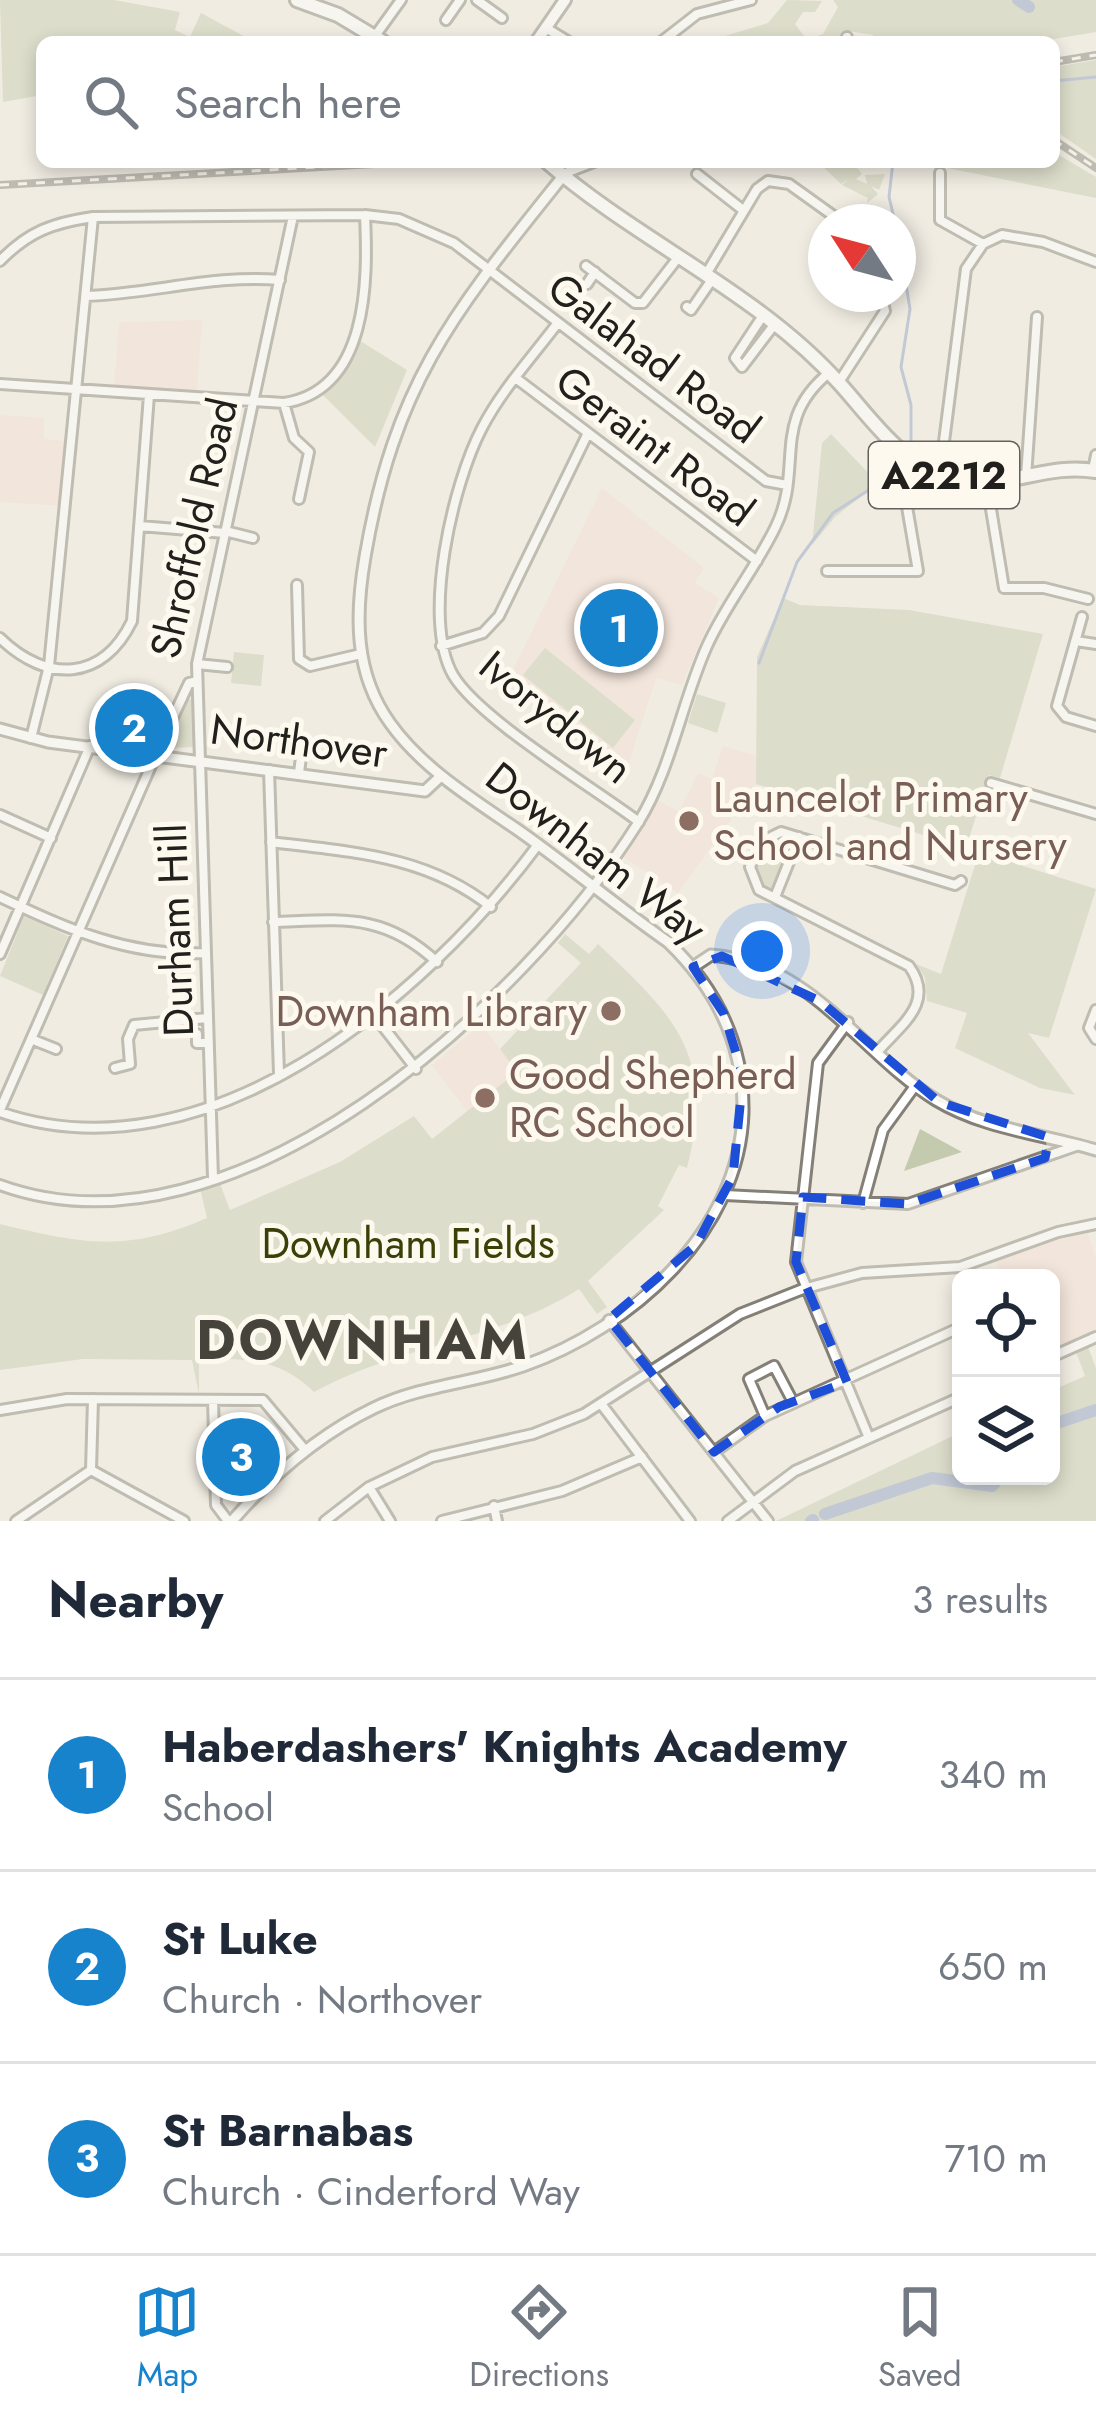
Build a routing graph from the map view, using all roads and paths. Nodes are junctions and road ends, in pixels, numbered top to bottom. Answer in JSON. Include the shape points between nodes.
{"nodes":[{"id":1,"x":297,"y":0,"type":"edge"},
{"id":2,"x":401,"y":0,"type":"edge"},
{"id":3,"x":460,"y":0,"type":"edge"},
{"id":4,"x":477,"y":0,"type":"edge"},
{"id":5,"x":565,"y":0,"type":"edge"},
{"id":6,"x":744,"y":1,"type":"edge"},
{"id":7,"x":320,"y":3,"type":"edge"},
{"id":8,"x":502,"y":18,"type":"dead end"},
{"id":9,"x":446,"y":20,"type":"dead end"},
{"id":10,"x":546,"y":28,"type":"junction"},
{"id":11,"x":374,"y":36,"type":"edge"},
{"id":12,"x":381,"y":36,"type":"edge"},
{"id":13,"x":540,"y":36,"type":"edge"},
{"id":14,"x":559,"y":36,"type":"edge"},
{"id":15,"x":669,"y":36,"type":"edge"},
{"id":16,"x":554,"y":168,"type":"edge"},
{"id":17,"x":580,"y":168,"type":"edge"},
{"id":18,"x":940,"y":173,"type":"dead end"},
{"id":19,"x":697,"y":174,"type":"dead end"},
{"id":20,"x":562,"y":176,"type":"junction"},
{"id":21,"x":815,"y":204,"type":"edge"},
{"id":22,"x":743,"y":210,"type":"junction"},
{"id":23,"x":365,"y":215,"type":"junction"},
{"id":24,"x":293,"y":216,"type":"junction"},
{"id":25,"x":93,"y":217,"type":"junction"},
{"id":26,"x":982,"y":244,"type":"junction"},
{"id":27,"x":2,"y":255,"type":"edge"},
{"id":28,"x":677,"y":260,"type":"junction"},
{"id":29,"x":1096,"y":262,"type":"edge"},
{"id":30,"x":488,"y":270,"type":"junction"},
{"id":31,"x":708,"y":279,"type":"junction"},
{"id":32,"x":280,"y":280,"type":"junction"},
{"id":33,"x":587,"y":284,"type":"dead end"},
{"id":34,"x":86,"y":296,"type":"junction"},
{"id":35,"x":691,"y":310,"type":"dead end"},
{"id":36,"x":884,"y":312,"type":"edge"},
{"id":37,"x":1037,"y":317,"type":"dead end"},
{"id":38,"x":768,"y":321,"type":"junction"},
{"id":39,"x":557,"y":324,"type":"junction"},
{"id":40,"x":834,"y":378,"type":"junction"},
{"id":41,"x":517,"y":379,"type":"junction"},
{"id":42,"x":0,"y":384,"type":"edge"},
{"id":43,"x":77,"y":388,"type":"junction"},
{"id":44,"x":149,"y":395,"type":"junction"},
{"id":45,"x":254,"y":401,"type":"junction"},
{"id":46,"x":284,"y":403,"type":"junction"},
{"id":47,"x":588,"y":433,"type":"junction"},
{"id":48,"x":1095,"y":466,"type":"edge"},
{"id":49,"x":934,"y":471,"type":"junction"},
{"id":50,"x":1026,"y":478,"type":"junction"},
{"id":51,"x":788,"y":485,"type":"junction"},
{"id":52,"x":987,"y":485,"type":"junction"},
{"id":53,"x":299,"y":499,"type":"dead end"},
{"id":54,"x":140,"y":526,"type":"junction"},
{"id":55,"x":225,"y":532,"type":"junction"},
{"id":56,"x":253,"y":538,"type":"dead end"},
{"id":57,"x":757,"y":561,"type":"junction"},
{"id":58,"x":827,"y":571,"type":"dead end"},
{"id":59,"x":297,"y":585,"type":"dead end"},
{"id":60,"x":1088,"y":598,"type":"dead end"},
{"id":61,"x":1082,"y":617,"type":"dead end"},
{"id":62,"x":0,"y":638,"type":"edge"},
{"id":63,"x":1076,"y":641,"type":"junction"},
{"id":64,"x":1096,"y":644,"type":"edge"},
{"id":65,"x":441,"y":646,"type":"junction"},
{"id":66,"x":362,"y":655,"type":"junction"},
{"id":67,"x":197,"y":664,"type":"junction"},
{"id":68,"x":50,"y":666,"type":"junction"},
{"id":69,"x":227,"y":668,"type":"dead end"},
{"id":70,"x":197,"y":681,"type":"junction"},
{"id":71,"x":1096,"y":726,"type":"edge"},
{"id":72,"x":0,"y":730,"type":"edge"},
{"id":73,"x":31,"y":738,"type":"junction"},
{"id":74,"x":303,"y":741,"type":"dead end"},
{"id":75,"x":90,"y":746,"type":"junction"},
{"id":76,"x":157,"y":755,"type":"junction"},
{"id":77,"x":200,"y":760,"type":"junction"},
{"id":78,"x":269,"y":770,"type":"junction"},
{"id":79,"x":299,"y":773,"type":"junction"},
{"id":80,"x":441,"y":776,"type":"junction"},
{"id":81,"x":991,"y":783,"type":"dead end"},
{"id":82,"x":1096,"y":814,"type":"edge"},
{"id":83,"x":0,"y":815,"type":"edge"},
{"id":84,"x":639,"y":821,"type":"junction"},
{"id":85,"x":799,"y":837,"type":"junction"},
{"id":86,"x":50,"y":838,"type":"junction"},
{"id":87,"x":271,"y":842,"type":"junction"},
{"id":88,"x":537,"y":846,"type":"junction"},
{"id":89,"x":961,"y":880,"type":"dead end"},
{"id":90,"x":592,"y":887,"type":"junction"},
{"id":91,"x":0,"y":897,"type":"edge"},
{"id":92,"x":775,"y":897,"type":"junction"},
{"id":93,"x":21,"y":907,"type":"junction"},
{"id":94,"x":491,"y":907,"type":"junction"},
{"id":95,"x":0,"y":921,"type":"edge"},
{"id":96,"x":273,"y":922,"type":"junction"},
{"id":97,"x":12,"y":926,"type":"junction"},
{"id":98,"x":78,"y":932,"type":"junction"},
{"id":99,"x":206,"y":953,"type":"junction"},
{"id":100,"x":0,"y":954,"type":"edge"},
{"id":101,"x":437,"y":962,"type":"junction"},
{"id":102,"x":692,"y":967,"type":"junction"},
{"id":103,"x":1096,"y":1010,"type":"edge"},
{"id":104,"x":374,"y":1016,"type":"junction"},
{"id":105,"x":207,"y":1018,"type":"junction"},
{"id":106,"x":848,"y":1022,"type":"junction"},
{"id":107,"x":31,"y":1039,"type":"junction"},
{"id":108,"x":1096,"y":1039,"type":"edge"},
{"id":109,"x":201,"y":1040,"type":"junction"},
{"id":110,"x":56,"y":1049,"type":"dead end"},
{"id":111,"x":879,"y":1050,"type":"junction"},
{"id":112,"x":198,"y":1058,"type":"dead end"},
{"id":113,"x":141,"y":1062,"type":"dead end"},
{"id":114,"x":130,"y":1064,"type":"junction"},
{"id":115,"x":115,"y":1068,"type":"dead end"},
{"id":116,"x":416,"y":1069,"type":"junction"},
{"id":117,"x":279,"y":1074,"type":"junction"},
{"id":118,"x":915,"y":1086,"type":"junction"},
{"id":119,"x":210,"y":1105,"type":"junction"},
{"id":120,"x":0,"y":1111,"type":"edge"},
{"id":121,"x":1045,"y":1136,"type":"junction"},
{"id":122,"x":1079,"y":1145,"type":"junction"},
{"id":123,"x":1096,"y":1150,"type":"edge"},
{"id":124,"x":1045,"y":1158,"type":"junction"},
{"id":125,"x":213,"y":1178,"type":"junction"},
{"id":126,"x":0,"y":1185,"type":"edge"},
{"id":127,"x":725,"y":1195,"type":"junction"},
{"id":128,"x":803,"y":1197,"type":"junction"},
{"id":129,"x":863,"y":1203,"type":"junction"},
{"id":130,"x":1096,"y":1224,"type":"edge"},
{"id":131,"x":960,"y":1267,"type":"joint"},
{"id":132,"x":803,"y":1289,"type":"junction"},
{"id":133,"x":609,"y":1319,"type":"junction"},
{"id":134,"x":952,"y":1331,"type":"edge"},
{"id":135,"x":1096,"y":1337,"type":"edge"},
{"id":136,"x":1060,"y":1353,"type":"edge"},
{"id":137,"x":652,"y":1373,"type":"junction"},
{"id":138,"x":847,"y":1382,"type":"junction"},
{"id":139,"x":93,"y":1400,"type":"junction"},
{"id":140,"x":213,"y":1400,"type":"junction"},
{"id":141,"x":952,"y":1401,"type":"edge"},
{"id":142,"x":793,"y":1402,"type":"junction"},
{"id":143,"x":602,"y":1405,"type":"junction"},
{"id":144,"x":0,"y":1410,"type":"edge"},
{"id":145,"x":765,"y":1415,"type":"junction"},
{"id":146,"x":869,"y":1438,"type":"junction"},
{"id":147,"x":305,"y":1450,"type":"junction"},
{"id":148,"x":714,"y":1452,"type":"junction"},
{"id":149,"x":642,"y":1457,"type":"junction"},
{"id":150,"x":92,"y":1471,"type":"junction"},
{"id":151,"x":369,"y":1487,"type":"junction"},
{"id":152,"x":753,"y":1502,"type":"junction"},
{"id":153,"x":494,"y":1506,"type":"junction"},
{"id":154,"x":16,"y":1521,"type":"edge"},
{"id":155,"x":184,"y":1521,"type":"edge"},
{"id":156,"x":230,"y":1521,"type":"edge"},
{"id":157,"x":325,"y":1521,"type":"edge"},
{"id":158,"x":390,"y":1521,"type":"edge"},
{"id":159,"x":442,"y":1521,"type":"edge"},
{"id":160,"x":497,"y":1521,"type":"edge"},
{"id":161,"x":690,"y":1521,"type":"edge"},
{"id":162,"x":728,"y":1521,"type":"edge"},
{"id":163,"x":768,"y":1521,"type":"edge"}],
"edges":[{"from":1,"to":7,"type":"main road"},
{"from":2,"to":12,"type":"street"},
{"from":3,"to":9,"type":"street"},
{"from":4,"to":8,"type":"street"},
{"from":5,"to":10,"type":"main road"},
{"from":6,"to":15,"type":"street","via":[[698,14]]},
{"from":7,"to":11,"type":"main road"},
{"from":10,"to":13,"type":"main road"},
{"from":10,"to":14,"type":"street"},
{"from":16,"to":20,"type":"main road","number":"A2212"},
{"from":17,"to":20,"type":"street"},
{"from":18,"to":26,"type":"street","via":[[940,220]]},
{"from":19,"to":22,"type":"street"},
{"from":20,"to":28,"type":"main road","number":"A2212"},
{"from":20,"to":30,"type":"street","name":"Downham Way"},
{"from":21,"to":22,"type":"street","via":[[780,180],[762,184]]},
{"from":22,"to":31,"type":"street"},
{"from":23,"to":24,"type":"street","name":"Galahad Road"},
{"from":23,"to":30,"type":"street","name":"Galahad Road","via":[[399,219],[454,243]]},
{"from":23,"to":46,"type":"street","via":[[362,321],[326,383]]},
{"from":24,"to":25,"type":"street","name":"Galahad Road"},
{"from":24,"to":32,"type":"street","name":"Shroffold Road"},
{"from":25,"to":27,"type":"street","name":"Galahad Road","via":[[52,223]]},
{"from":25,"to":34,"type":"street"},
{"from":26,"to":29,"type":"street","via":[[995,236],[1024,238]]},
{"from":26,"to":49,"type":"street","via":[[966,269]]},
{"from":28,"to":31,"type":"main road","number":"A2212"},
{"from":28,"to":33,"type":"street","via":[[643,306],[590,269]]},
{"from":30,"to":39,"type":"street","name":"Galahad Road"},
{"from":30,"to":66,"type":"street","name":"Downham Way","via":[[425,364],[383,464],[359,590]]},
{"from":31,"to":35,"type":"street"},
{"from":31,"to":38,"type":"main road","number":"A2212"},
{"from":32,"to":34,"type":"street","via":[[217,279]]},
{"from":32,"to":45,"type":"street","name":"Shroffold Road"},
{"from":34,"to":43,"type":"street"},
{"from":36,"to":40,"type":"street"},
{"from":37,"to":50,"type":"street"},
{"from":38,"to":38,"type":"street","via":[[742,367],[735,358]]},
{"from":38,"to":40,"type":"main road","number":"A2212"},
{"from":39,"to":41,"type":"street","name":"Ivorydown"},
{"from":39,"to":51,"type":"street","name":"Galahad Road","via":[[766,481]]},
{"from":40,"to":49,"type":"main road","number":"A2212","via":[[890,440]]},
{"from":40,"to":51,"type":"street","via":[[805,393],[793,415]]},
{"from":41,"to":47,"type":"street","name":"Geraint Road"},
{"from":41,"to":65,"type":"street","name":"Ivorydown","via":[[483,427],[460,486],[437,612]]},
{"from":42,"to":43,"type":"street"},
{"from":43,"to":44,"type":"street"},
{"from":43,"to":68,"type":"street"},
{"from":44,"to":45,"type":"street"},
{"from":44,"to":54,"type":"street"},
{"from":45,"to":46,"type":"street"},
{"from":45,"to":55,"type":"street","name":"Shroffold Road"},
{"from":46,"to":53,"type":"street","via":[[294,438],[309,452]]},
{"from":47,"to":57,"type":"street","name":"Geraint Road"},
{"from":47,"to":65,"type":"street","via":[[492,626]]},
{"from":48,"to":50,"type":"main road","number":"A2212"},
{"from":49,"to":52,"type":"main road","number":"A2212"},
{"from":49,"to":58,"type":"street","via":[[906,502],[918,571]]},
{"from":50,"to":52,"type":"main road","number":"A2212"},
{"from":51,"to":57,"type":"street"},
{"from":52,"to":60,"type":"street","via":[[1004,588]]},
{"from":54,"to":55,"type":"street"},
{"from":54,"to":68,"type":"street","via":[[132,621],[121,644],[95,665]]},
{"from":55,"to":56,"type":"street"},
{"from":55,"to":67,"type":"street","name":"Shroffold Road"},
{"from":57,"to":84,"type":"street","via":[[705,652]]},
{"from":59,"to":66,"type":"street","via":[[299,659],[310,666]]},
{"from":61,"to":63,"type":"street"},
{"from":62,"to":68,"type":"street"},
{"from":63,"to":64,"type":"street"},
{"from":63,"to":71,"type":"street","via":[[1058,706],[1066,717]]},
{"from":65,"to":84,"type":"street","name":"Ivorydown","via":[[454,678],[485,709]]},
{"from":66,"to":80,"type":"street","name":"Downham Way","via":[[384,715]]},
{"from":67,"to":69,"type":"street"},
{"from":67,"to":70,"type":"street","name":"Shroffold Road"},
{"from":68,"to":73,"type":"street"},
{"from":70,"to":76,"type":"street","name":"Shroffold Road","via":[[189,683]]},
{"from":70,"to":77,"type":"street","name":"Durham Hill"},
{"from":72,"to":73,"type":"street","name":"Northover"},
{"from":73,"to":75,"type":"street","name":"Northover"},
{"from":74,"to":79,"type":"street"},
{"from":75,"to":76,"type":"street","name":"Northover"},
{"from":75,"to":86,"type":"street"},
{"from":76,"to":77,"type":"street","name":"Northover"},
{"from":76,"to":98,"type":"street","name":"Shroffold Road"},
{"from":77,"to":78,"type":"street","name":"Northover"},
{"from":77,"to":99,"type":"street","name":"Durham Hill"},
{"from":78,"to":79,"type":"street","name":"Northover"},
{"from":78,"to":87,"type":"street"},
{"from":79,"to":80,"type":"street","name":"Northover","via":[[424,791]]},
{"from":80,"to":88,"type":"street","name":"Downham Way"},
{"from":81,"to":82,"type":"street"},
{"from":83,"to":86,"type":"street"},
{"from":84,"to":90,"type":"street"},
{"from":85,"to":89,"type":"street","via":[[955,885]]},
{"from":85,"to":92,"type":"street"},
{"from":85,"to":92,"type":"street","via":[[782,832],[760,842],[750,867],[759,890]]},
{"from":86,"to":93,"type":"street"},
{"from":87,"to":94,"type":"street","via":[[407,862]]},
{"from":87,"to":96,"type":"street"},
{"from":88,"to":90,"type":"street","name":"Downham Way"},
{"from":88,"to":94,"type":"street"},
{"from":90,"to":102,"type":"street","name":"Downham Way"},
{"from":90,"to":116,"type":"street","via":[[515,982]]},
{"from":91,"to":93,"type":"street"},
{"from":92,"to":111,"type":"street","via":[[910,966],[920,1004]]},
{"from":93,"to":97,"type":"street"},
{"from":93,"to":98,"type":"street"},
{"from":94,"to":101,"type":"street"},
{"from":95,"to":97,"type":"street"},
{"from":96,"to":101,"type":"street","via":[[371,921],[412,938]]},
{"from":96,"to":117,"type":"street"},
{"from":97,"to":100,"type":"street"},
{"from":98,"to":99,"type":"street","via":[[138,952]]},
{"from":98,"to":107,"type":"street","name":"Shroffold Road"},
{"from":99,"to":105,"type":"street","name":"Durham Hill"},
{"from":101,"to":104,"type":"street"},
{"from":102,"to":106,"type":"street","via":[[711,955],[746,963]]},
{"from":102,"to":127,"type":"street","name":"Downham Way","via":[[724,1015],[743,1076],[740,1146]]},
{"from":103,"to":108,"type":"street","via":[[1089,1028]]},
{"from":104,"to":116,"type":"street"},
{"from":104,"to":117,"type":"street"},
{"from":105,"to":109,"type":"street","name":"Durham Hill"},
{"from":105,"to":114,"type":"street","via":[[134,1025]]},
{"from":106,"to":111,"type":"street"},
{"from":106,"to":128,"type":"street","via":[[818,1063]]},
{"from":107,"to":110,"type":"street"},
{"from":107,"to":120,"type":"street","name":"Shroffold Road"},
{"from":109,"to":112,"type":"street"},
{"from":109,"to":119,"type":"street","name":"Durham Hill"},
{"from":111,"to":118,"type":"street"},
{"from":113,"to":114,"type":"street"},
{"from":114,"to":115,"type":"street"},
{"from":116,"to":125,"type":"street","via":[[316,1131]]},
{"from":117,"to":119,"type":"street"},
{"from":118,"to":121,"type":"street","via":[[978,1120]]},
{"from":118,"to":129,"type":"street","via":[[883,1130]]},
{"from":119,"to":120,"type":"street","via":[[114,1128],[56,1127]]},
{"from":119,"to":125,"type":"street","name":"Durham Hill"},
{"from":121,"to":122,"type":"street"},
{"from":121,"to":124,"type":"street"},
{"from":122,"to":123,"type":"street"},
{"from":122,"to":124,"type":"street"},
{"from":124,"to":129,"type":"street","via":[[908,1204]]},
{"from":125,"to":126,"type":"street","via":[[112,1199],[47,1197]]},
{"from":127,"to":128,"type":"street"},
{"from":127,"to":133,"type":"street","name":"Downham Way","via":[[683,1258]]},
{"from":128,"to":129,"type":"street"},
{"from":128,"to":132,"type":"street","via":[[796,1262]]},
{"from":130,"to":131,"type":"street"},
{"from":131,"to":132,"type":"street","via":[[862,1274]]},
{"from":132,"to":137,"type":"street","via":[[740,1314]]},
{"from":132,"to":138,"type":"street"},
{"from":133,"to":137,"type":"street"},
{"from":133,"to":147,"type":"street","name":"Downham Way","via":[[522,1366],[374,1408]]},
{"from":134,"to":138,"type":"street"},
{"from":135,"to":136,"type":"street"},
{"from":137,"to":143,"type":"street"},
{"from":137,"to":148,"type":"street"},
{"from":138,"to":142,"type":"street"},
{"from":138,"to":146,"type":"street"},
{"from":139,"to":140,"type":"street"},
{"from":139,"to":144,"type":"street"},
{"from":139,"to":150,"type":"street"},
{"from":140,"to":147,"type":"street","via":[[267,1402]]},
{"from":140,"to":156,"type":"street","via":[[216,1505]]},
{"from":141,"to":146,"type":"street"},
{"from":142,"to":145,"type":"street"},
{"from":142,"to":145,"type":"street","via":[[774,1366],[749,1378]]},
{"from":143,"to":149,"type":"street"},
{"from":143,"to":151,"type":"street","via":[[533,1434],[432,1457]]},
{"from":145,"to":148,"type":"street"},
{"from":146,"to":152,"type":"street","via":[[796,1471]]},
{"from":147,"to":156,"type":"street","name":"Downham Way"},
{"from":148,"to":152,"type":"street"},
{"from":149,"to":153,"type":"street","via":[[562,1491]]},
{"from":149,"to":161,"type":"street"},
{"from":150,"to":154,"type":"street"},
{"from":150,"to":155,"type":"street"},
{"from":151,"to":157,"type":"street"},
{"from":151,"to":158,"type":"street"},
{"from":152,"to":162,"type":"street"},
{"from":152,"to":163,"type":"street"},
{"from":153,"to":159,"type":"street"},
{"from":153,"to":160,"type":"street"}]}
